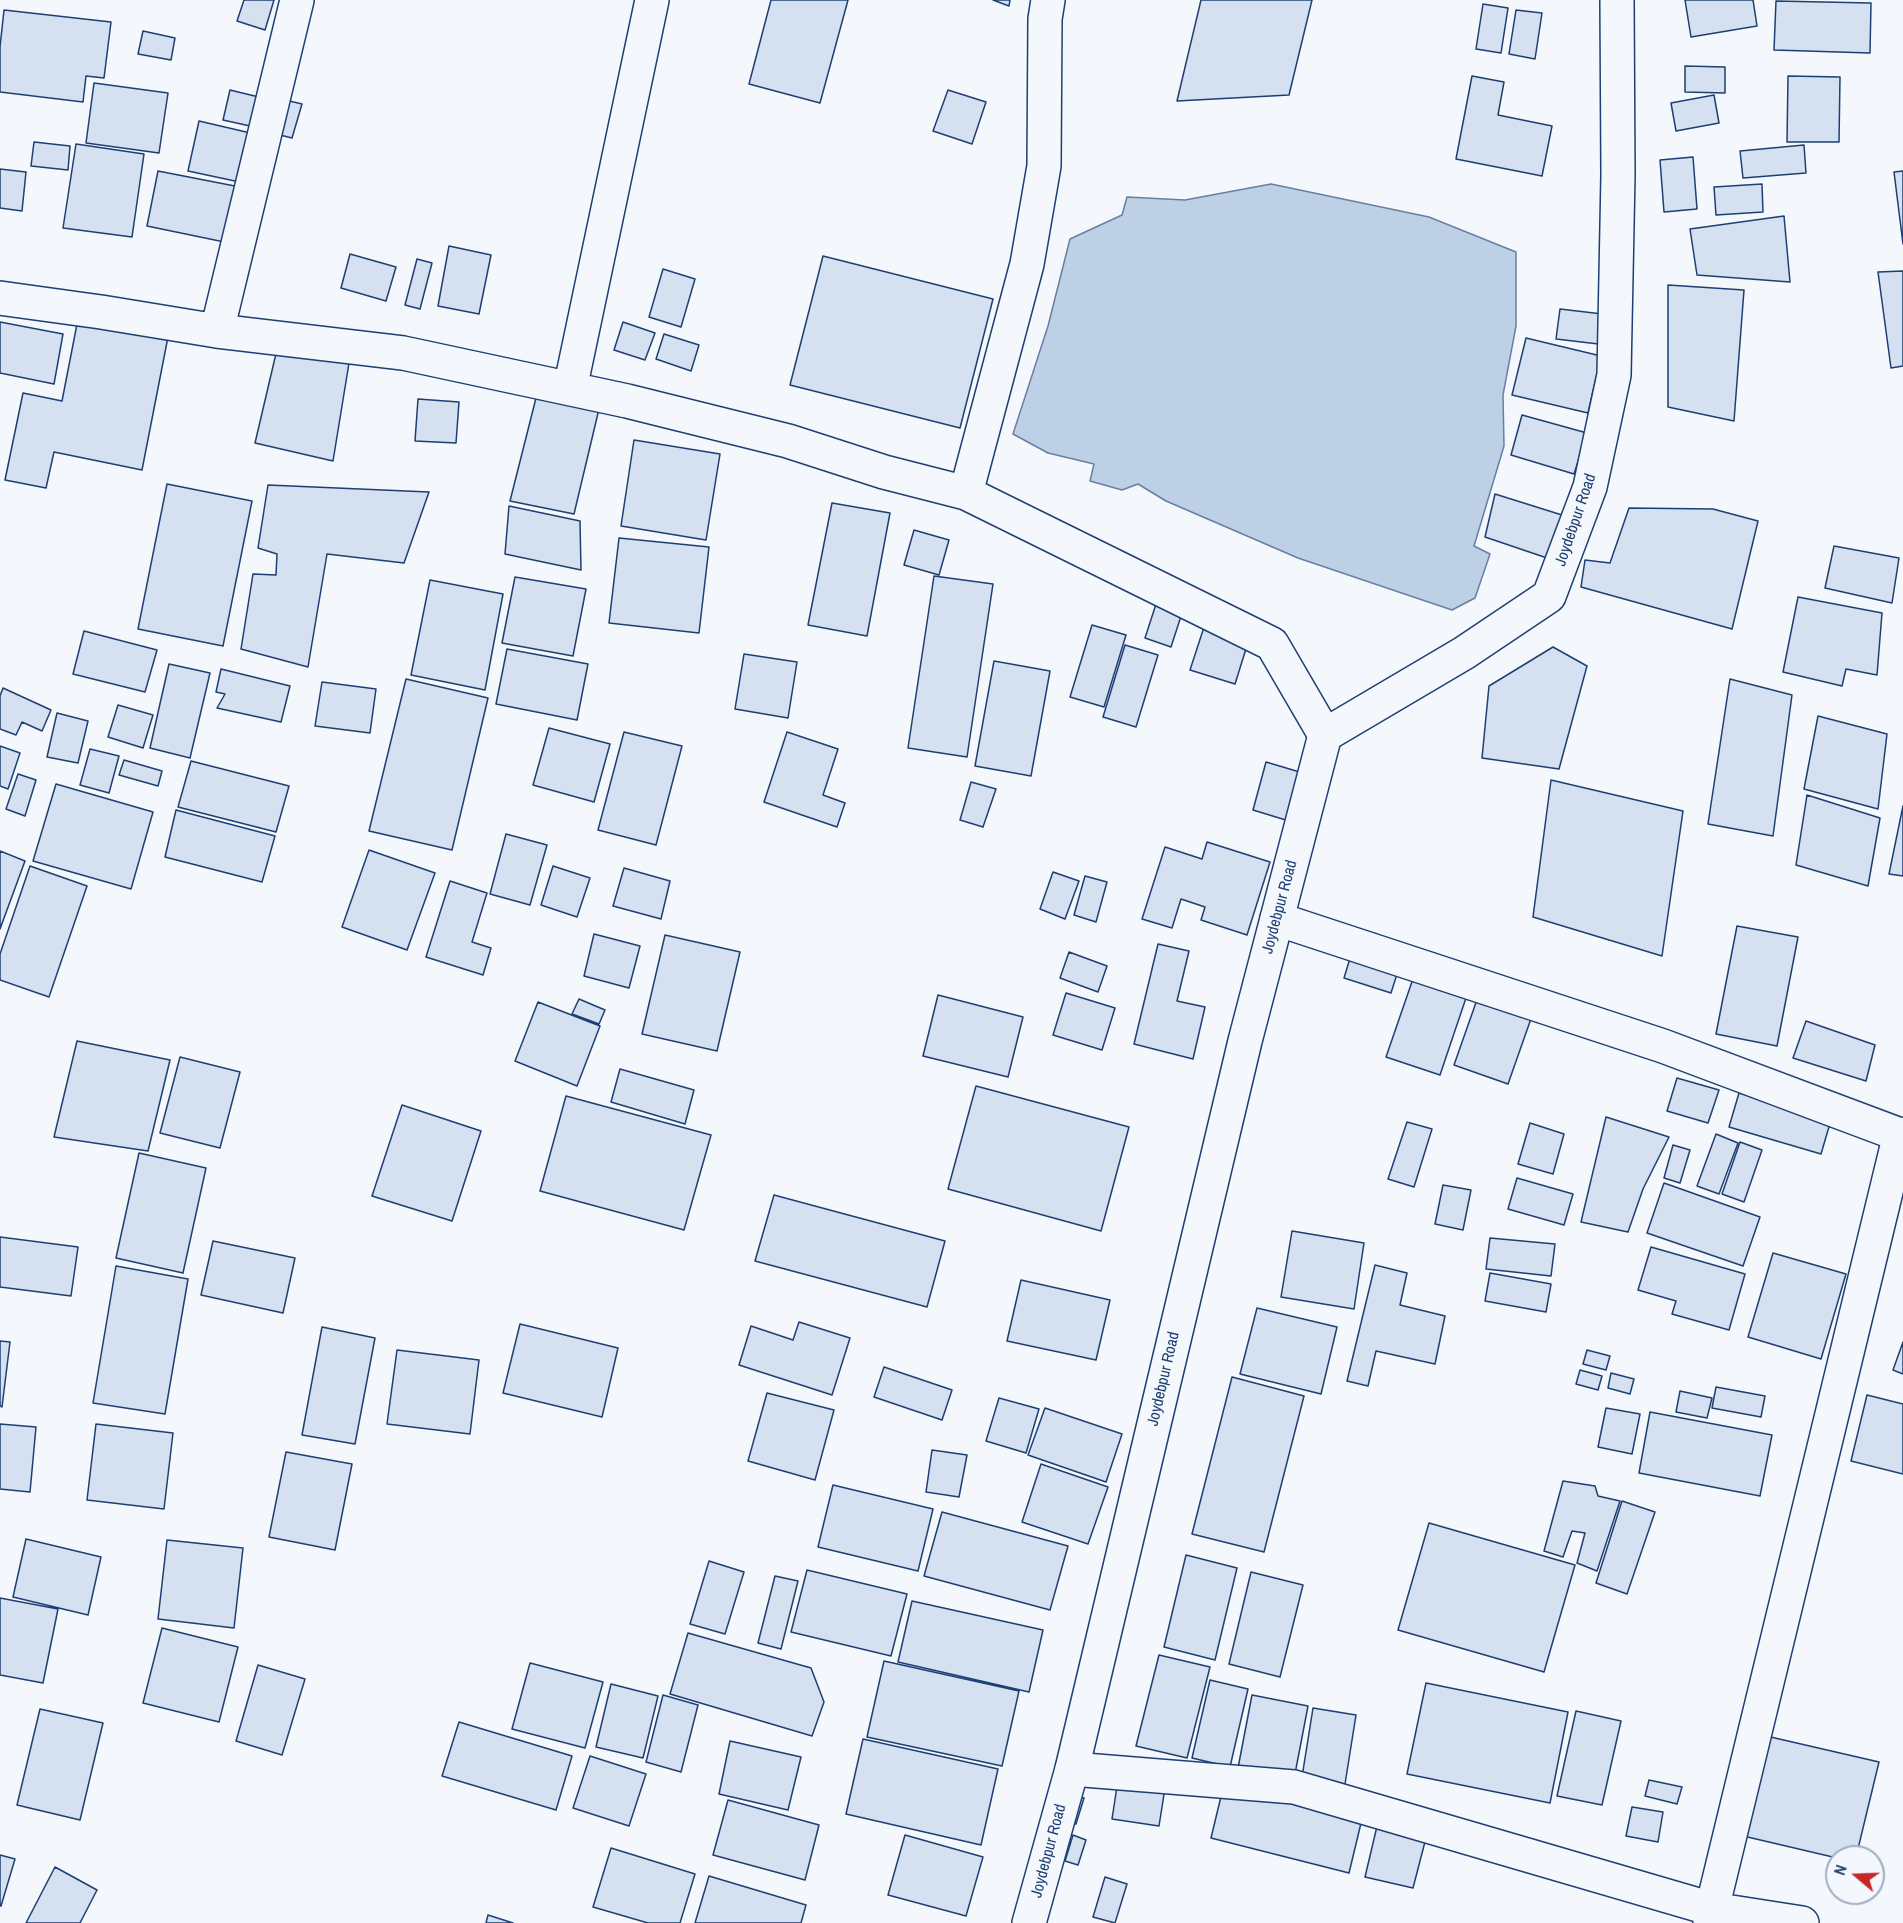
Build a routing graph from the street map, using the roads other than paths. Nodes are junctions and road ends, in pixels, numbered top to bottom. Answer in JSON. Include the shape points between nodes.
{"nodes":[{"id":1,"x":297,"y":0,"type":"edge"},
{"id":2,"x":652,"y":0,"type":"edge"},
{"id":3,"x":1048,"y":0,"type":"edge"},
{"id":4,"x":1617,"y":0,"type":"edge"},
{"id":5,"x":0,"y":298,"type":"edge"},
{"id":6,"x":217,"y":331,"type":"junction"},
{"id":7,"x":570,"y":389,"type":"junction"},
{"id":8,"x":966,"y":493,"type":"junction"},
{"id":9,"x":1325,"y":735,"type":"junction"},
{"id":10,"x":1277,"y":919,"type":"junction"},
{"id":11,"x":1901,"y":1135,"type":"edge"},
{"id":12,"x":1072,"y":1769,"type":"junction"},
{"id":13,"x":1711,"y":1916,"type":"edge"},
{"id":14,"x":1029,"y":1923,"type":"edge"},
{"id":15,"x":1802,"y":1923,"type":"edge"}],
"edges":[{"from":1,"to":6,"type":"street"},
{"from":2,"to":7,"type":"street"},
{"from":3,"to":8,"type":"street","via":[[1044,166],[1027,264]]},
{"from":4,"to":9,"type":"street","name":"Joydebpur Road","via":[[1614,375],[1590,487],[1549,596],[1464,653]]},
{"from":5,"to":6,"type":"street"},
{"from":6,"to":7,"type":"street","via":[[403,353]]},
{"from":7,"to":8,"type":"street","via":[[788,441]]},
{"from":8,"to":9,"type":"street","via":[[1272,644]]},
{"from":9,"to":10,"type":"street","name":"Joydebpur Road"},
{"from":10,"to":11,"type":"street","via":[[1663,1046]]},
{"from":10,"to":12,"type":"street","name":"Joydebpur Road"},
{"from":11,"to":13,"type":"street"},
{"from":12,"to":13,"type":"street","via":[[1294,1787]]},
{"from":12,"to":14,"type":"street","name":"Joydebpur Road"},
{"from":13,"to":15,"type":"street"}]}
